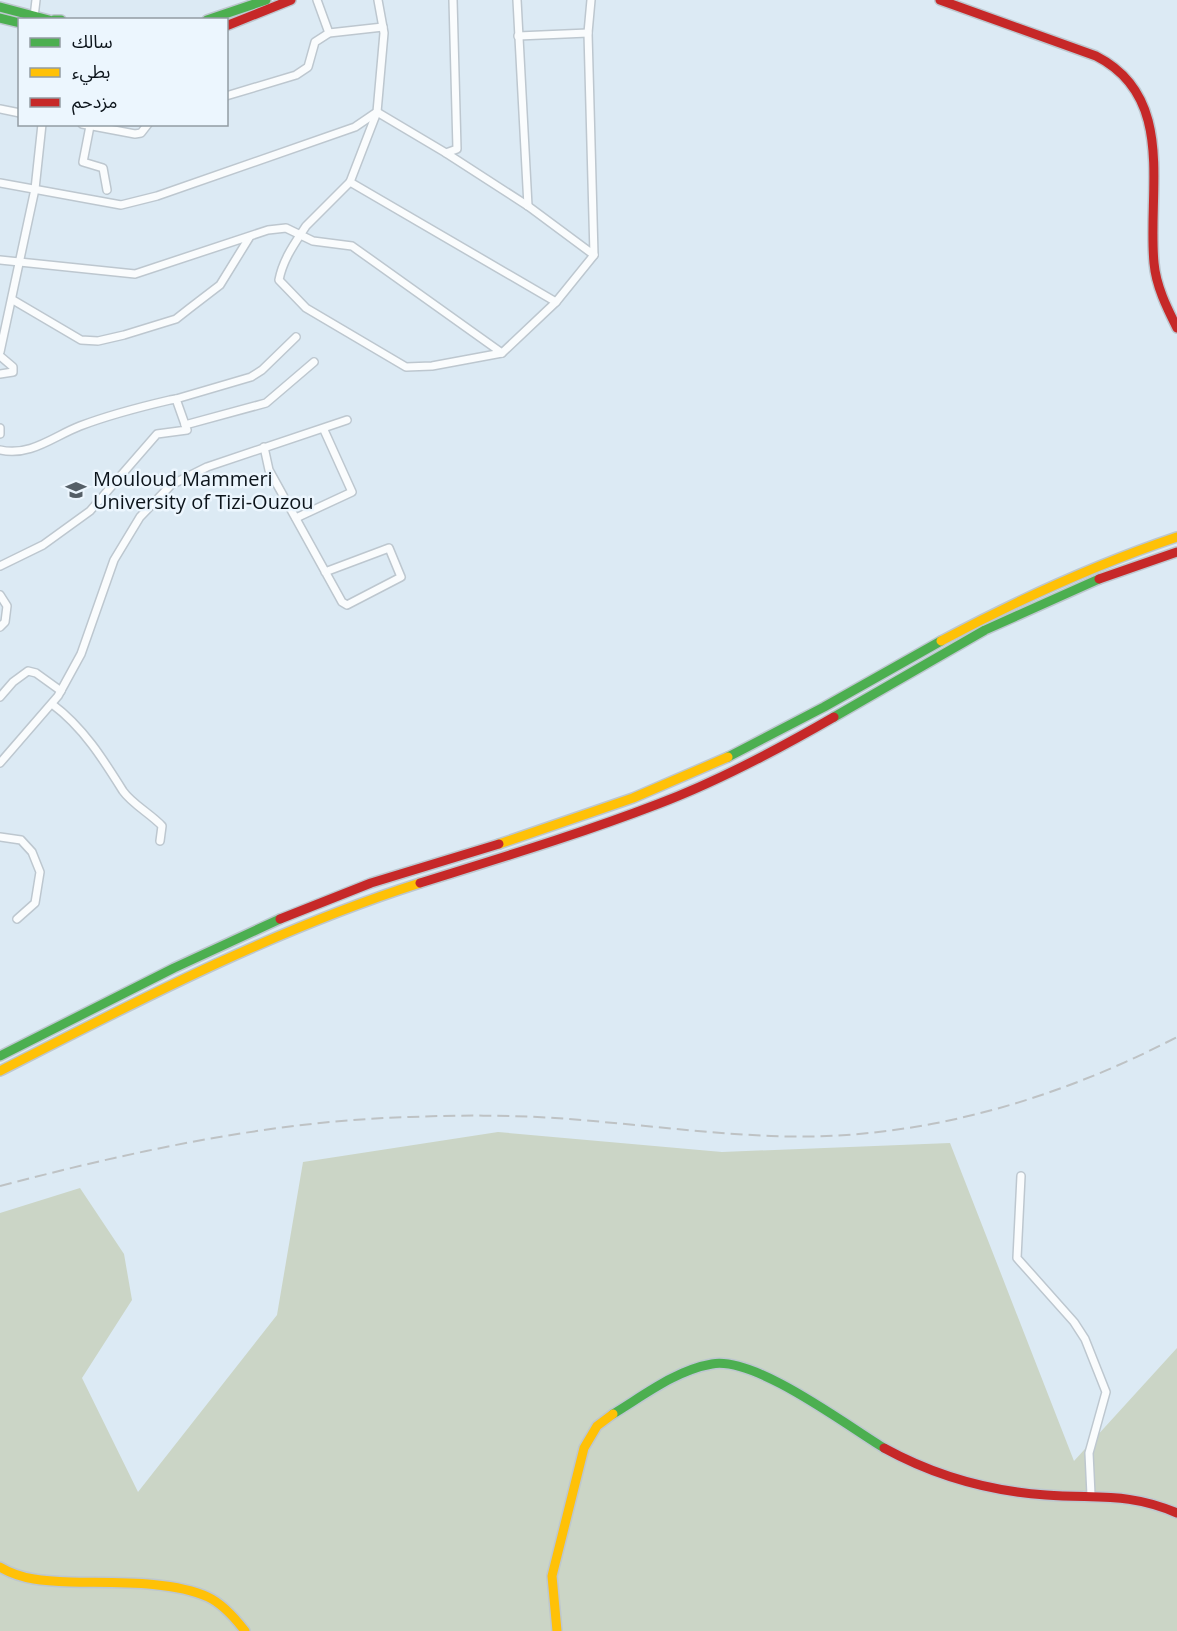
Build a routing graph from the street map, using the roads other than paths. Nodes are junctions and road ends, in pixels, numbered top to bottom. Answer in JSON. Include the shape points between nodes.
{"nodes":[{"id":1,"x":36,"y":0,"type":"edge"},
{"id":2,"x":266,"y":0,"type":"edge"},
{"id":3,"x":291,"y":0,"type":"edge"},
{"id":4,"x":317,"y":0,"type":"edge"},
{"id":5,"x":378,"y":0,"type":"edge"},
{"id":6,"x":453,"y":0,"type":"edge"},
{"id":7,"x":517,"y":0,"type":"edge"},
{"id":8,"x":591,"y":0,"type":"edge"},
{"id":9,"x":940,"y":0,"type":"edge"},
{"id":10,"x":0,"y":7,"type":"edge"},
{"id":11,"x":34,"y":17,"type":"junction"},
{"id":12,"x":0,"y":18,"type":"edge"},
{"id":13,"x":39,"y":18,"type":"edge"},
{"id":14,"x":213,"y":18,"type":"edge"},
{"id":15,"x":18,"y":22,"type":"edge"},
{"id":16,"x":228,"y":25,"type":"edge"},
{"id":17,"x":383,"y":27,"type":"junction"},
{"id":18,"x":329,"y":33,"type":"junction"},
{"id":19,"x":588,"y":33,"type":"junction"},
{"id":20,"x":518,"y":36,"type":"junction"},
{"id":21,"x":228,"y":95,"type":"edge"},
{"id":22,"x":0,"y":109,"type":"edge"},
{"id":23,"x":377,"y":112,"type":"junction"},
{"id":24,"x":18,"y":113,"type":"edge"},
{"id":25,"x":42,"y":126,"type":"edge"},
{"id":26,"x":90,"y":126,"type":"joint"},
{"id":27,"x":147,"y":126,"type":"edge"},
{"id":28,"x":446,"y":153,"type":"junction"},
{"id":29,"x":350,"y":182,"type":"junction"},
{"id":30,"x":0,"y":183,"type":"edge"},
{"id":31,"x":35,"y":189,"type":"junction"},
{"id":32,"x":108,"y":190,"type":"dead end"},
{"id":33,"x":528,"y":206,"type":"junction"},
{"id":34,"x":302,"y":233,"type":"junction"},
{"id":35,"x":250,"y":237,"type":"junction"},
{"id":36,"x":594,"y":255,"type":"junction"},
{"id":37,"x":0,"y":260,"type":"edge"},
{"id":38,"x":18,"y":264,"type":"junction"},
{"id":39,"x":12,"y":300,"type":"junction"},
{"id":40,"x":556,"y":302,"type":"junction"},
{"id":41,"x":1177,"y":328,"type":"edge"},
{"id":42,"x":297,"y":337,"type":"dead end"},
{"id":43,"x":501,"y":353,"type":"junction"},
{"id":44,"x":0,"y":354,"type":"edge"},
{"id":45,"x":314,"y":362,"type":"dead end"},
{"id":46,"x":0,"y":374,"type":"edge"},
{"id":47,"x":176,"y":399,"type":"junction"},
{"id":48,"x":347,"y":420,"type":"dead end"},
{"id":49,"x":185,"y":425,"type":"junction"},
{"id":50,"x":0,"y":428,"type":"edge"},
{"id":51,"x":324,"y":430,"type":"junction"},
{"id":52,"x":0,"y":434,"type":"edge"},
{"id":53,"x":264,"y":447,"type":"junction"},
{"id":54,"x":0,"y":450,"type":"edge"},
{"id":55,"x":296,"y":518,"type":"junction"},
{"id":56,"x":1173,"y":538,"type":"edge"},
{"id":57,"x":1175,"y":553,"type":"edge"},
{"id":58,"x":0,"y":566,"type":"edge"},
{"id":59,"x":325,"y":572,"type":"junction"},
{"id":60,"x":0,"y":595,"type":"edge"},
{"id":61,"x":0,"y":627,"type":"edge"},
{"id":62,"x":61,"y":691,"type":"junction"},
{"id":63,"x":0,"y":697,"type":"edge"},
{"id":64,"x":52,"y":704,"type":"junction"},
{"id":65,"x":0,"y":763,"type":"edge"},
{"id":66,"x":0,"y":837,"type":"edge"},
{"id":67,"x":160,"y":841,"type":"dead end"},
{"id":68,"x":17,"y":919,"type":"dead end"},
{"id":69,"x":0,"y":1056,"type":"edge"},
{"id":70,"x":0,"y":1071,"type":"edge"},
{"id":71,"x":1022,"y":1176,"type":"dead end"},
{"id":72,"x":1091,"y":1495,"type":"junction"},
{"id":73,"x":1177,"y":1513,"type":"edge"},
{"id":74,"x":0,"y":1567,"type":"edge"},
{"id":75,"x":244,"y":1631,"type":"edge"},
{"id":76,"x":557,"y":1631,"type":"edge"}],
"edges":[{"from":1,"to":11,"type":"street"},
{"from":2,"to":14,"type":"main road"},
{"from":3,"to":16,"type":"main road"},
{"from":4,"to":18,"type":"street"},
{"from":5,"to":17,"type":"street"},
{"from":6,"to":28,"type":"street","via":[[457,149]]},
{"from":7,"to":20,"type":"street"},
{"from":8,"to":19,"type":"street"},
{"from":9,"to":41,"type":"main road","via":[[1110,63],[1148,100],[1160,136],[1154,265]]},
{"from":10,"to":11,"type":"main road"},
{"from":11,"to":13,"type":"main road"},
{"from":12,"to":15,"type":"main road"},
{"from":17,"to":18,"type":"street"},
{"from":17,"to":23,"type":"street"},
{"from":18,"to":21,"type":"street","via":[[315,42],[308,68]]},
{"from":19,"to":20,"type":"street"},
{"from":19,"to":36,"type":"street"},
{"from":20,"to":33,"type":"street"},
{"from":22,"to":24,"type":"street"},
{"from":23,"to":28,"type":"street"},
{"from":23,"to":29,"type":"street"},
{"from":23,"to":31,"type":"street","via":[[355,127],[136,202],[106,204]]},
{"from":25,"to":31,"type":"street"},
{"from":26,"to":27,"type":"street","via":[[141,134]]},
{"from":26,"to":32,"type":"street","via":[[83,162],[104,168]]},
{"from":28,"to":33,"type":"street"},
{"from":29,"to":34,"type":"street"},
{"from":29,"to":40,"type":"street"},
{"from":30,"to":31,"type":"street"},
{"from":31,"to":38,"type":"street"},
{"from":33,"to":36,"type":"street"},
{"from":34,"to":35,"type":"street","via":[[286,228]]},
{"from":34,"to":43,"type":"street","via":[[313,241],[352,246]]},
{"from":34,"to":43,"type":"street","via":[[282,264],[279,280],[306,308],[406,367]]},
{"from":35,"to":38,"type":"street","via":[[135,274]]},
{"from":35,"to":39,"type":"street","via":[[220,285],[176,319],[124,335],[81,340]]},
{"from":36,"to":40,"type":"street"},
{"from":37,"to":38,"type":"street"},
{"from":38,"to":39,"type":"street"},
{"from":39,"to":44,"type":"street"},
{"from":40,"to":43,"type":"street"},
{"from":42,"to":47,"type":"street","via":[[251,377]]},
{"from":44,"to":46,"type":"street","via":[[13,372]]},
{"from":45,"to":49,"type":"street","via":[[266,403]]},
{"from":47,"to":49,"type":"street"},
{"from":47,"to":54,"type":"street","via":[[77,427],[62,437],[25,450]]},
{"from":48,"to":51,"type":"street"},
{"from":49,"to":58,"type":"street","via":[[186,430],[157,434],[90,511],[72,525],[43,545]]},
{"from":50,"to":52,"type":"street"},
{"from":51,"to":53,"type":"street"},
{"from":51,"to":55,"type":"street","via":[[352,492]]},
{"from":53,"to":55,"type":"street","via":[[268,470]]},
{"from":53,"to":62,"type":"street","via":[[207,467],[171,485],[140,517],[114,560],[81,654]]},
{"from":55,"to":59,"type":"street"},
{"from":56,"to":69,"type":"main road","via":[[1124,554],[1002,606],[707,767],[590,815],[297,911],[211,948]]},
{"from":57,"to":70,"type":"main road","via":[[1064,593],[983,631],[780,748],[708,784],[525,852],[313,920],[201,968]]},
{"from":59,"to":59,"type":"street","via":[[347,605],[401,577],[389,548]]},
{"from":60,"to":61,"type":"street","via":[[7,606],[5,622]]},
{"from":62,"to":63,"type":"street","via":[[36,672],[27,671]]},
{"from":62,"to":64,"type":"street"},
{"from":64,"to":65,"type":"street"},
{"from":64,"to":67,"type":"street","via":[[72,719],[117,777],[124,793],[162,826]]},
{"from":66,"to":68,"type":"street","via":[[21,840],[32,852],[40,872],[35,903]]},
{"from":71,"to":72,"type":"street","via":[[1017,1258],[1074,1322],[1106,1392],[1089,1453]]},
{"from":72,"to":73,"type":"main road","via":[[1134,1496]]},
{"from":72,"to":76,"type":"main road","via":[[1061,1496],[946,1477],[910,1463],[746,1368],[721,1362],[691,1369],[606,1419],[584,1448],[552,1576]]},
{"from":74,"to":75,"type":"main road","via":[[32,1581],[167,1588],[206,1596],[232,1614]]}]}
